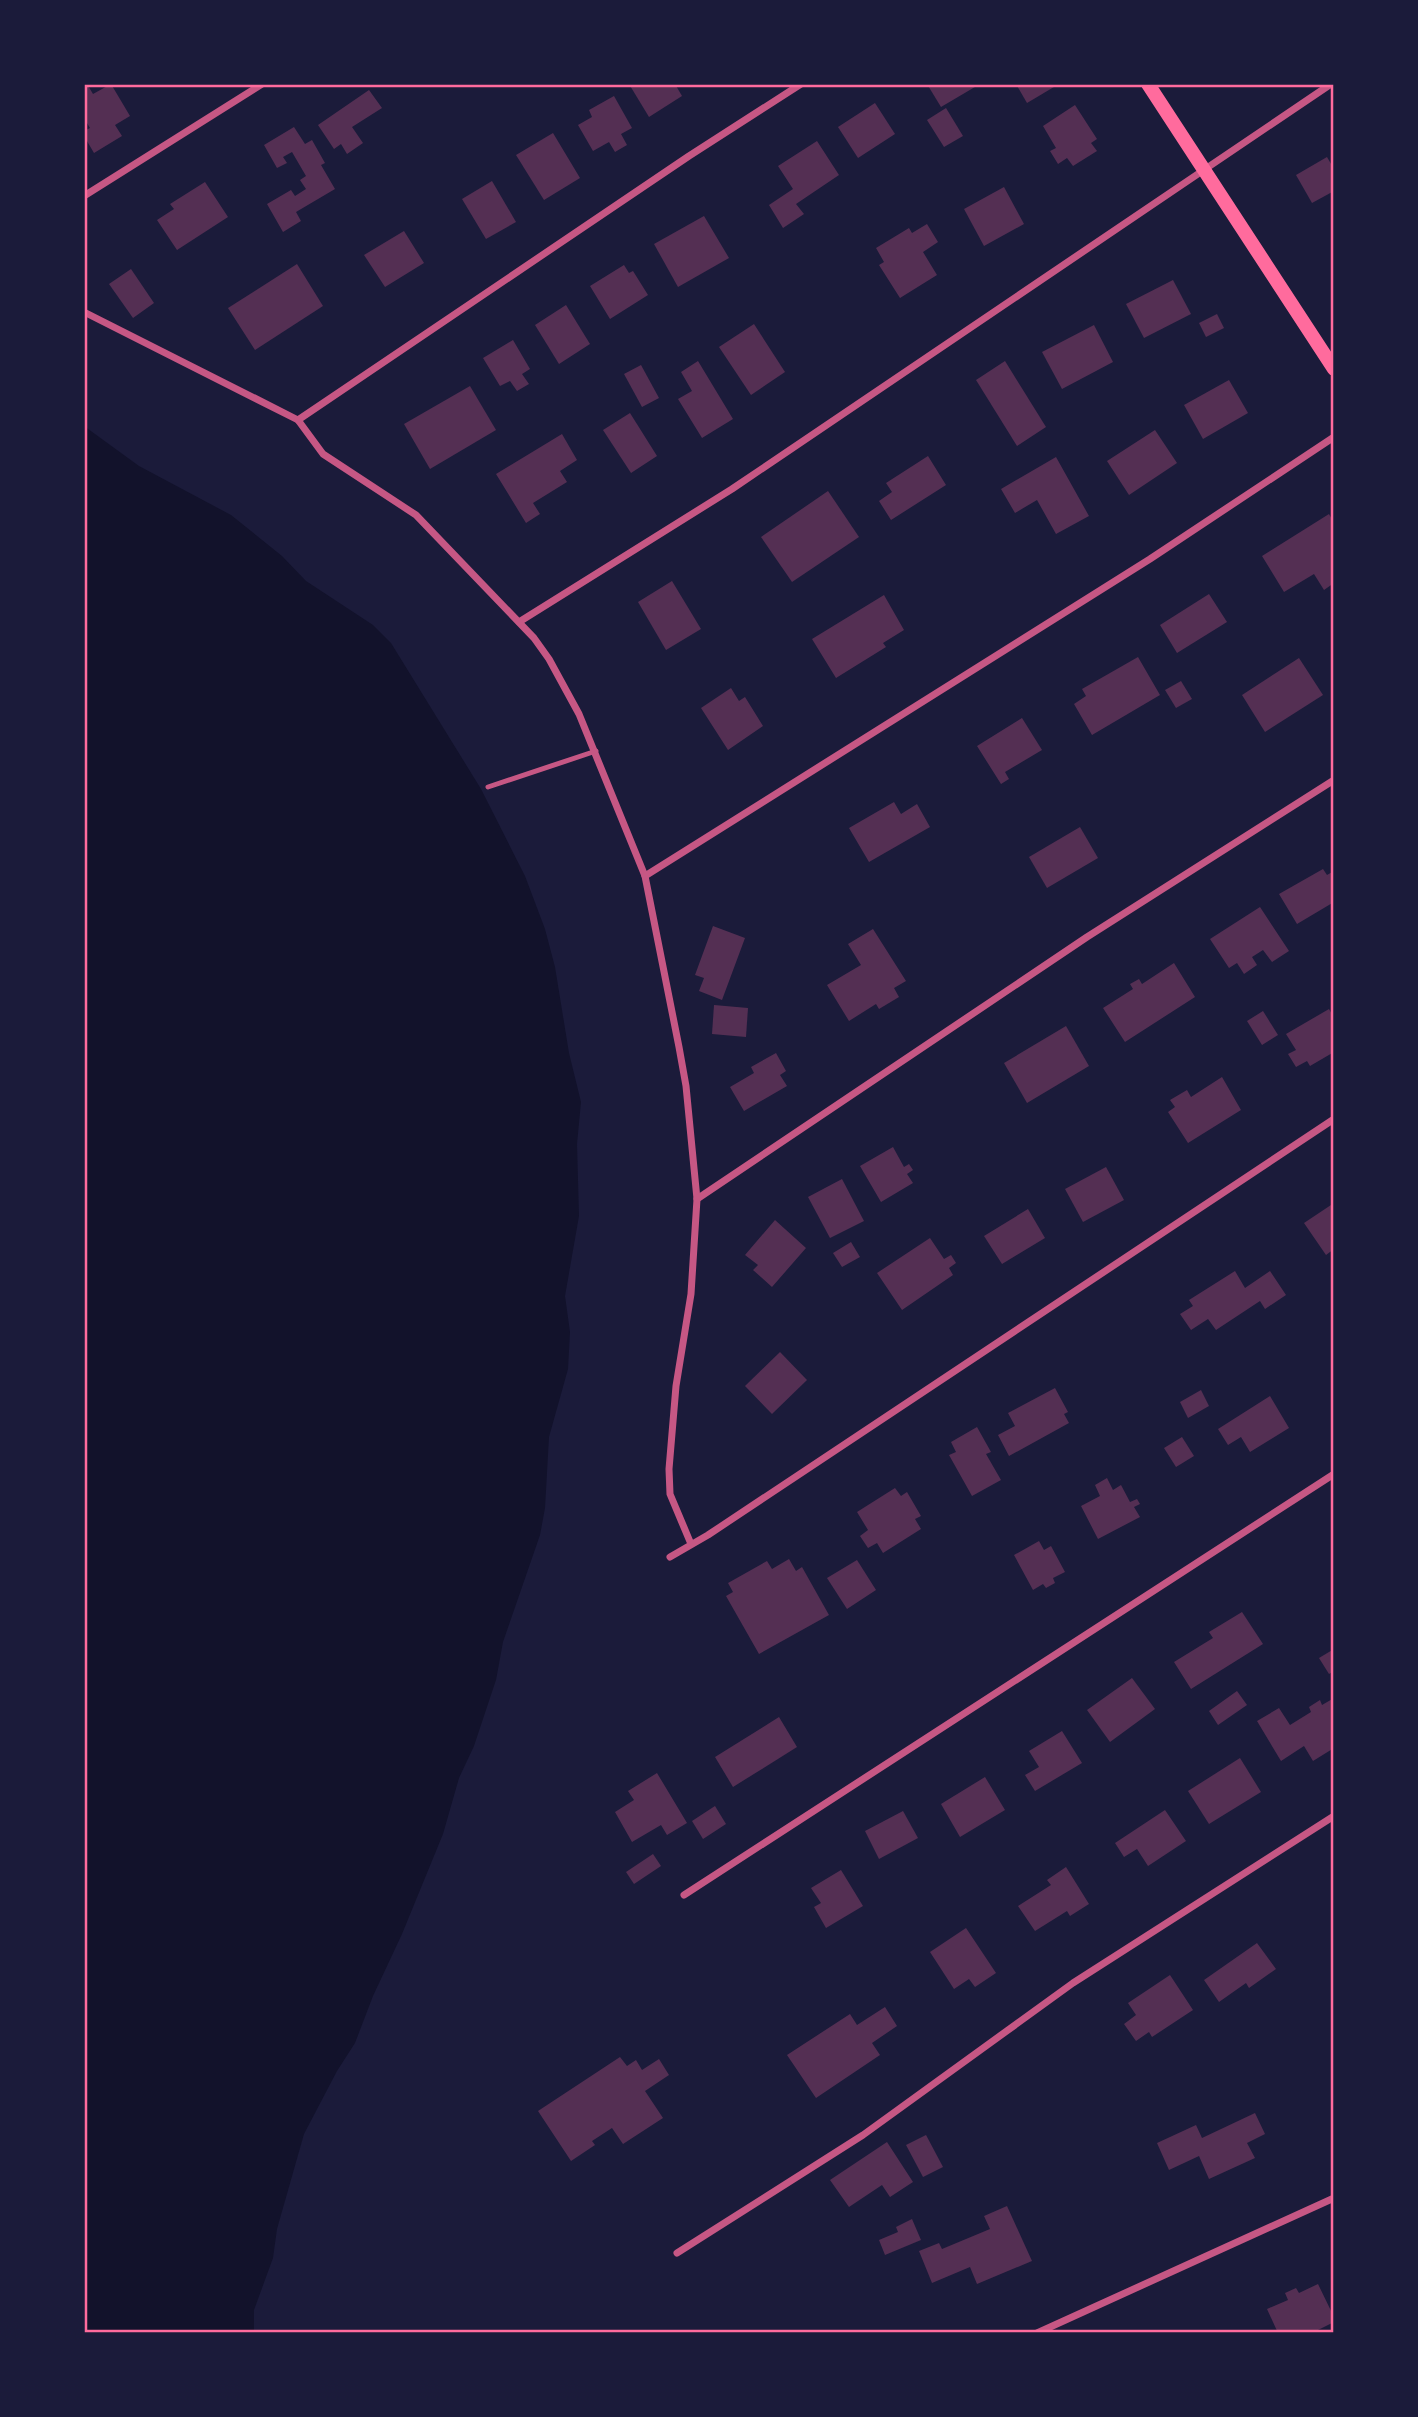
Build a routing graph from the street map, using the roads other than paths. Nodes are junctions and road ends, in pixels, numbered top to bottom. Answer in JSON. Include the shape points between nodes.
{"nodes":[{"id":1,"x":262,"y":84,"type":"edge"},
{"id":2,"x":801,"y":84,"type":"edge"},
{"id":3,"x":1148,"y":84,"type":"edge"},
{"id":4,"x":1331,"y":84,"type":"edge"},
{"id":5,"x":1203,"y":169,"type":"junction"},
{"id":6,"x":84,"y":196,"type":"edge"},
{"id":7,"x":84,"y":312,"type":"edge"},
{"id":8,"x":1334,"y":369,"type":"edge"},
{"id":9,"x":298,"y":420,"type":"junction"},
{"id":10,"x":1334,"y":437,"type":"edge"},
{"id":11,"x":519,"y":622,"type":"junction"},
{"id":12,"x":596,"y":751,"type":"junction"},
{"id":13,"x":1334,"y":780,"type":"edge"},
{"id":14,"x":488,"y":787,"type":"dead end"},
{"id":15,"x":645,"y":876,"type":"junction"},
{"id":16,"x":1334,"y":1119,"type":"edge"},
{"id":17,"x":697,"y":1199,"type":"junction"},
{"id":18,"x":1334,"y":1474,"type":"edge"},
{"id":19,"x":691,"y":1544,"type":"junction"},
{"id":20,"x":670,"y":1557,"type":"dead end"},
{"id":21,"x":1334,"y":1816,"type":"edge"},
{"id":22,"x":684,"y":1895,"type":"dead end"},
{"id":23,"x":1334,"y":2198,"type":"edge"},
{"id":24,"x":677,"y":2253,"type":"dead end"},
{"id":25,"x":1037,"y":2333,"type":"edge"}],
"edges":[{"from":1,"to":6,"type":"street"},
{"from":2,"to":9,"type":"street"},
{"from":3,"to":5,"type":"main road"},
{"from":4,"to":5,"type":"street"},
{"from":5,"to":8,"type":"main road"},
{"from":5,"to":11,"type":"street","via":[[732,489]]},
{"from":7,"to":9,"type":"street"},
{"from":9,"to":11,"type":"street","via":[[323,454],[416,515]]},
{"from":10,"to":15,"type":"street","via":[[1139,566]]},
{"from":11,"to":12,"type":"street","via":[[549,659]]},
{"from":12,"to":14,"type":"lane"},
{"from":12,"to":15,"type":"street"},
{"from":13,"to":17,"type":"street","via":[[1087,937]]},
{"from":15,"to":17,"type":"street","via":[[686,1086]]},
{"from":16,"to":19,"type":"street"},
{"from":17,"to":19,"type":"street","via":[[691,1294],[676,1385],[669,1469],[670,1494]]},
{"from":18,"to":22,"type":"street"},
{"from":19,"to":20,"type":"street"},
{"from":21,"to":24,"type":"street","via":[[1073,1983],[863,2135]]},
{"from":23,"to":25,"type":"street"}]}
